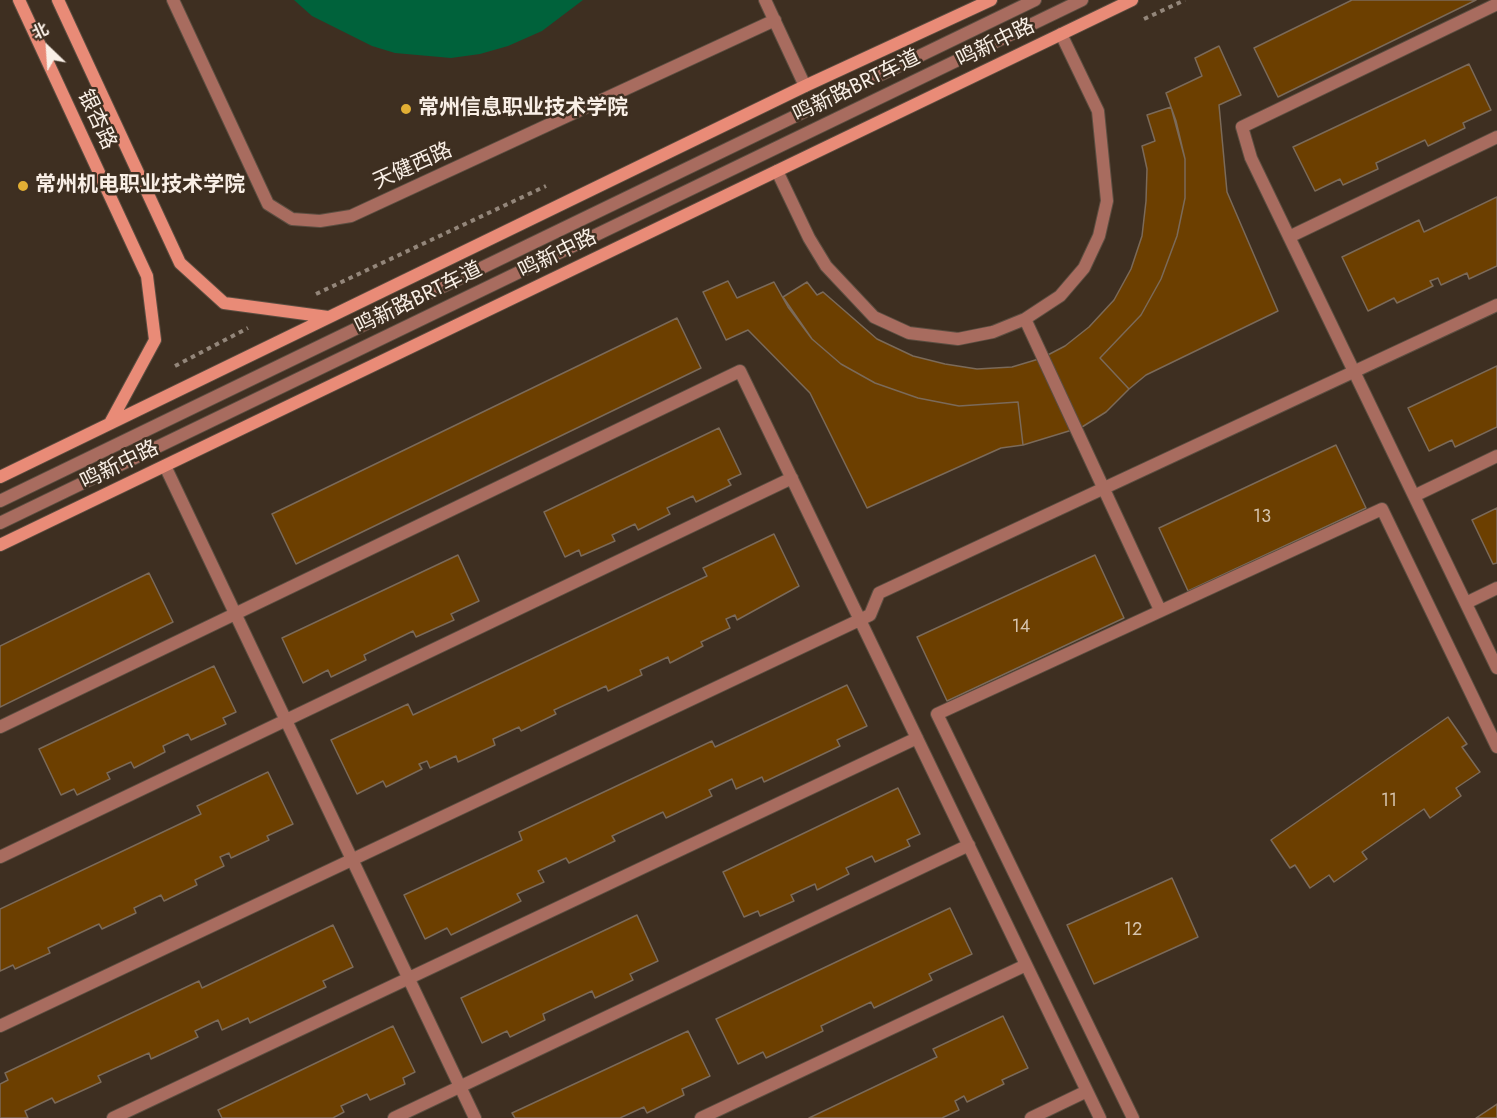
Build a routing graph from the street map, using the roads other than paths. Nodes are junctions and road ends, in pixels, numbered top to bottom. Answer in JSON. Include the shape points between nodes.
{"nodes":[{"id":1,"x":19,"y":0,"type":"edge"},
{"id":2,"x":58,"y":0,"type":"edge"},
{"id":3,"x":173,"y":0,"type":"edge"},
{"id":4,"x":765,"y":0,"type":"edge"},
{"id":5,"x":991,"y":0,"type":"edge"},
{"id":6,"x":1035,"y":0,"type":"edge"},
{"id":7,"x":1082,"y":0,"type":"edge"},
{"id":8,"x":1132,"y":0,"type":"edge"},
{"id":9,"x":1497,"y":4,"type":"edge"},
{"id":10,"x":775,"y":20,"type":"junction"},
{"id":11,"x":1061,"y":34,"type":"junction"},
{"id":12,"x":805,"y":86,"type":"junction"},
{"id":13,"x":1497,"y":137,"type":"edge"},
{"id":14,"x":777,"y":171,"type":"junction"},
{"id":15,"x":1289,"y":237,"type":"junction"},
{"id":16,"x":1497,"y":305,"type":"edge"},
{"id":17,"x":329,"y":317,"type":"junction"},
{"id":18,"x":1025,"y":319,"type":"junction"},
{"id":19,"x":1354,"y":373,"type":"junction"},
{"id":20,"x":110,"y":423,"type":"junction"},
{"id":21,"x":1497,"y":456,"type":"edge"},
{"id":22,"x":165,"y":466,"type":"junction"},
{"id":23,"x":0,"y":477,"type":"edge"},
{"id":24,"x":792,"y":478,"type":"junction"},
{"id":25,"x":1104,"y":488,"type":"junction"},
{"id":26,"x":1414,"y":496,"type":"junction"},
{"id":27,"x":0,"y":501,"type":"edge"},
{"id":28,"x":0,"y":523,"type":"edge"},
{"id":29,"x":0,"y":544,"type":"edge"},
{"id":30,"x":1497,"y":588,"type":"edge"},
{"id":31,"x":1466,"y":603,"type":"junction"},
{"id":32,"x":1160,"y":610,"type":"junction"},
{"id":33,"x":236,"y":614,"type":"junction"},
{"id":34,"x":860,"y":620,"type":"junction"},
{"id":35,"x":1497,"y":668,"type":"edge"},
{"id":36,"x":287,"y":720,"type":"junction"},
{"id":37,"x":0,"y":727,"type":"edge"},
{"id":38,"x":917,"y":738,"type":"junction"},
{"id":39,"x":1497,"y":747,"type":"edge"},
{"id":40,"x":969,"y":845,"type":"junction"},
{"id":41,"x":0,"y":857,"type":"edge"},
{"id":42,"x":353,"y":860,"type":"junction"},
{"id":43,"x":1026,"y":965,"type":"junction"},
{"id":44,"x":409,"y":978,"type":"junction"},
{"id":45,"x":0,"y":1026,"type":"edge"},
{"id":46,"x":460,"y":1086,"type":"junction"},
{"id":47,"x":1087,"y":1092,"type":"junction"},
{"id":48,"x":113,"y":1118,"type":"edge"},
{"id":49,"x":394,"y":1118,"type":"edge"},
{"id":50,"x":476,"y":1118,"type":"edge"},
{"id":51,"x":701,"y":1118,"type":"edge"},
{"id":52,"x":1031,"y":1118,"type":"edge"},
{"id":53,"x":1100,"y":1118,"type":"edge"},
{"id":54,"x":1133,"y":1118,"type":"edge"}],
"edges":[{"from":1,"to":20,"type":"main road","name":"银杏路","via":[[147,276],[155,340]]},
{"from":2,"to":17,"type":"main road","name":"银杏路","via":[[180,262],[224,303]]},
{"from":3,"to":10,"type":"lane","name":"天健西路","via":[[268,204],[292,219],[320,221],[362,212]]},
{"from":4,"to":10,"type":"lane"},
{"from":5,"to":12,"type":"main road","name":"鸣新中路"},
{"from":6,"to":27,"type":"lane","name":"鸣新路BRT车道"},
{"from":7,"to":28,"type":"lane","name":"鸣新路BRT车道"},
{"from":8,"to":11,"type":"main road","name":"鸣新中路"},
{"from":9,"to":15,"type":"lane","via":[[1242,127],[1251,158]]},
{"from":10,"to":12,"type":"lane"},
{"from":11,"to":14,"type":"main road","name":"鸣新中路"},
{"from":11,"to":18,"type":"lane","via":[[1098,111],[1107,201],[1100,236],[1084,267],[1060,297]]},
{"from":12,"to":17,"type":"main road","name":"鸣新中路"},
{"from":13,"to":15,"type":"lane"},
{"from":14,"to":18,"type":"lane","via":[[826,266],[874,317],[909,333],[958,339],[993,332]]},
{"from":14,"to":22,"type":"main road","name":"鸣新中路"},
{"from":15,"to":19,"type":"lane"},
{"from":16,"to":19,"type":"lane"},
{"from":17,"to":20,"type":"main road","name":"鸣新中路"},
{"from":18,"to":25,"type":"lane"},
{"from":19,"to":25,"type":"lane"},
{"from":19,"to":26,"type":"lane"},
{"from":20,"to":23,"type":"main road","name":"鸣新中路"},
{"from":21,"to":26,"type":"lane"},
{"from":22,"to":29,"type":"main road","name":"鸣新中路"},
{"from":22,"to":33,"type":"lane"},
{"from":24,"to":33,"type":"lane","via":[[740,371]]},
{"from":24,"to":34,"type":"lane"},
{"from":24,"to":36,"type":"lane"},
{"from":25,"to":32,"type":"lane"},
{"from":25,"to":34,"type":"lane","via":[[879,593],[870,615]]},
{"from":26,"to":31,"type":"lane"},
{"from":30,"to":31,"type":"lane"},
{"from":31,"to":35,"type":"lane"},
{"from":32,"to":39,"type":"lane","via":[[1382,509]]},
{"from":32,"to":54,"type":"lane","via":[[938,714]]},
{"from":33,"to":36,"type":"lane"},
{"from":33,"to":37,"type":"lane"},
{"from":34,"to":38,"type":"lane"},
{"from":34,"to":42,"type":"lane"},
{"from":36,"to":41,"type":"lane"},
{"from":36,"to":42,"type":"lane"},
{"from":38,"to":40,"type":"lane"},
{"from":38,"to":44,"type":"lane"},
{"from":40,"to":43,"type":"lane"},
{"from":40,"to":46,"type":"lane"},
{"from":42,"to":44,"type":"lane"},
{"from":42,"to":45,"type":"lane"},
{"from":43,"to":47,"type":"lane"},
{"from":43,"to":51,"type":"lane"},
{"from":44,"to":46,"type":"lane"},
{"from":44,"to":48,"type":"lane"},
{"from":46,"to":49,"type":"lane"},
{"from":46,"to":50,"type":"lane"},
{"from":47,"to":52,"type":"lane"},
{"from":47,"to":53,"type":"lane"}]}
